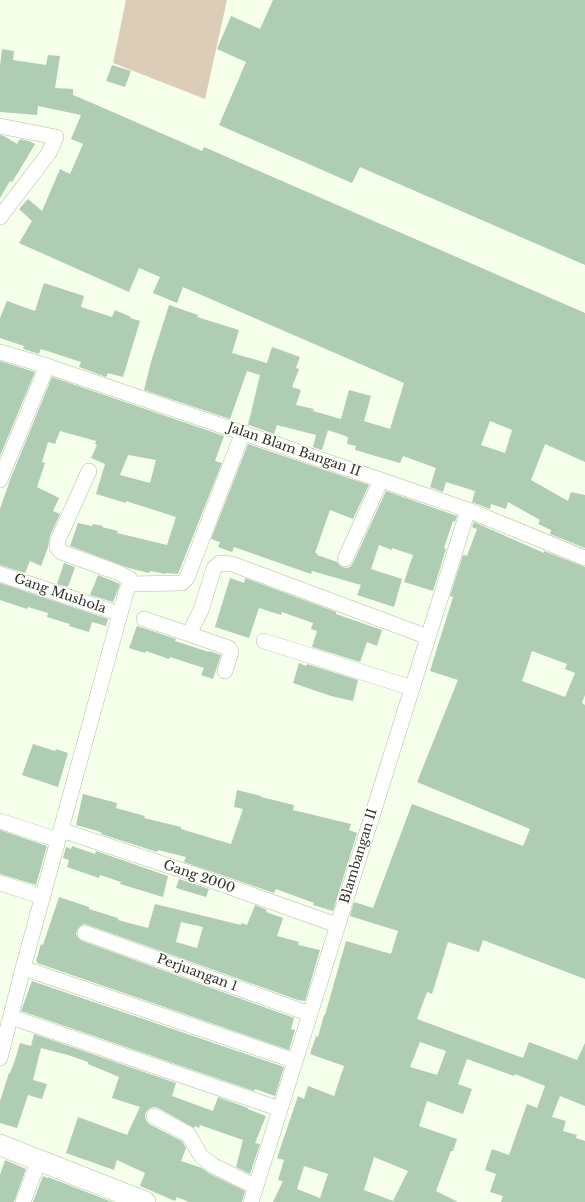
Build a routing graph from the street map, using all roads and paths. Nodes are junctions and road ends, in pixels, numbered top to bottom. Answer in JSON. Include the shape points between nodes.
{"nodes":[{"id":1,"x":0,"y":126,"type":"edge"},
{"id":2,"x":0,"y":217,"type":"edge"},
{"id":3,"x":0,"y":352,"type":"edge"},
{"id":4,"x":47,"y":366,"type":"junction"},
{"id":5,"x":243,"y":432,"type":"junction"},
{"id":6,"x":89,"y":471,"type":"dead end"},
{"id":7,"x":0,"y":480,"type":"edge"},
{"id":8,"x":381,"y":480,"type":"junction"},
{"id":9,"x":468,"y":510,"type":"junction"},
{"id":10,"x":585,"y":558,"type":"edge"},
{"id":11,"x":345,"y":559,"type":"dead end"},
{"id":12,"x":0,"y":574,"type":"edge"},
{"id":13,"x":130,"y":584,"type":"junction"},
{"id":14,"x":120,"y":614,"type":"junction"},
{"id":15,"x":144,"y":619,"type":"dead end"},
{"id":16,"x":190,"y":634,"type":"junction"},
{"id":17,"x":428,"y":637,"type":"junction"},
{"id":18,"x":264,"y":641,"type":"dead end"},
{"id":19,"x":225,"y":671,"type":"dead end"},
{"id":20,"x":412,"y":688,"type":"junction"},
{"id":21,"x":0,"y":821,"type":"edge"},
{"id":22,"x":59,"y":835,"type":"junction"},
{"id":23,"x":0,"y":883,"type":"edge"},
{"id":24,"x":42,"y":897,"type":"junction"},
{"id":25,"x":337,"y":925,"type":"junction"},
{"id":26,"x":84,"y":933,"type":"dead end"},
{"id":27,"x":23,"y":968,"type":"junction"},
{"id":28,"x":310,"y":1014,"type":"junction"},
{"id":29,"x":11,"y":1017,"type":"junction"},
{"id":30,"x":0,"y":1058,"type":"edge"},
{"id":31,"x":295,"y":1061,"type":"junction"},
{"id":32,"x":280,"y":1109,"type":"junction"},
{"id":33,"x":154,"y":1116,"type":"dead end"},
{"id":34,"x":0,"y":1145,"type":"edge"},
{"id":35,"x":39,"y":1160,"type":"junction"},
{"id":36,"x":256,"y":1187,"type":"junction"},
{"id":37,"x":134,"y":1200,"type":"edge"},
{"id":38,"x":23,"y":1202,"type":"edge"},
{"id":39,"x":251,"y":1202,"type":"edge"}],
"edges":[{"from":1,"to":2,"type":"street","via":[[56,137],[49,153]]},
{"from":3,"to":4,"type":"street","name":"Jalan Blam Bangan II"},
{"from":4,"to":5,"type":"street","name":"Jalan Blam Bangan II"},
{"from":4,"to":7,"type":"street"},
{"from":5,"to":8,"type":"street","name":"Jalan Blam Bangan II"},
{"from":5,"to":13,"type":"street","via":[[187,578],[182,583]]},
{"from":6,"to":13,"type":"street","via":[[57,547],[61,552],[119,573],[130,579]]},
{"from":8,"to":9,"type":"street","name":"Jalan Blam Bangan II"},
{"from":8,"to":11,"type":"street"},
{"from":9,"to":10,"type":"street","name":"Jalan Blam Bangan II"},
{"from":9,"to":17,"type":"street","name":"Blambangan II"},
{"from":12,"to":14,"type":"street","name":"Gang Mushola"},
{"from":13,"to":14,"type":"street"},
{"from":14,"to":22,"type":"street"},
{"from":15,"to":16,"type":"street"},
{"from":16,"to":17,"type":"street","via":[[201,610],[214,568],[220,563],[232,564]]},
{"from":16,"to":19,"type":"street","via":[[229,648],[231,652]]},
{"from":17,"to":20,"type":"street","name":"Blambangan II"},
{"from":18,"to":20,"type":"street"},
{"from":20,"to":25,"type":"street","name":"Blambangan II"},
{"from":21,"to":22,"type":"street","name":"Gang 2000"},
{"from":22,"to":24,"type":"street"},
{"from":22,"to":25,"type":"street","name":"Gang 2000","via":[[193,874]]},
{"from":23,"to":24,"type":"street"},
{"from":24,"to":27,"type":"street"},
{"from":25,"to":28,"type":"street","name":"Blambangan II"},
{"from":26,"to":28,"type":"street","name":"Perjuangan 1"},
{"from":27,"to":29,"type":"street"},
{"from":27,"to":31,"type":"street"},
{"from":28,"to":31,"type":"street","name":"Blambangan II"},
{"from":29,"to":30,"type":"street"},
{"from":29,"to":32,"type":"street"},
{"from":31,"to":32,"type":"street","name":"Blambangan II"},
{"from":32,"to":36,"type":"street","name":"Blambangan II"},
{"from":33,"to":36,"type":"street","via":[[188,1134],[201,1156],[214,1166]]},
{"from":34,"to":35,"type":"street"},
{"from":35,"to":37,"type":"street"},
{"from":35,"to":38,"type":"street"},
{"from":36,"to":39,"type":"street","name":"Blambangan II"}]}
